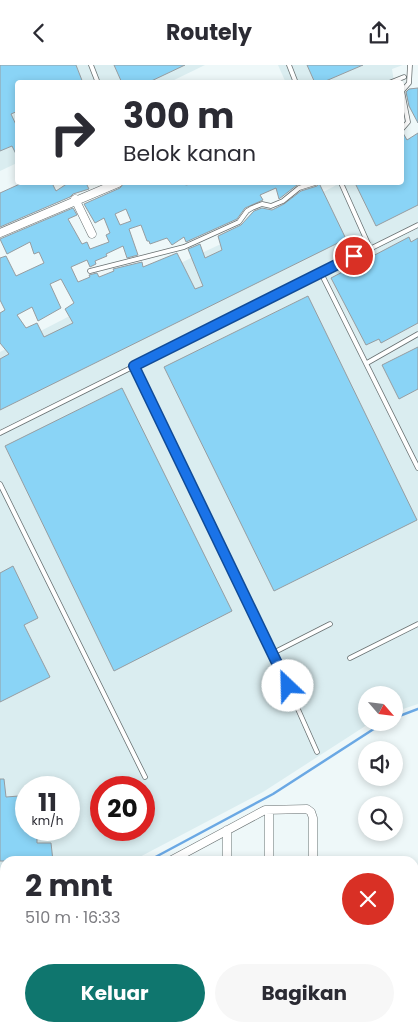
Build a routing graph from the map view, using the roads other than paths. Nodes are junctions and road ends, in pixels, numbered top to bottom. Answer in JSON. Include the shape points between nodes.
{"nodes":[{"id":1,"x":91,"y":65,"type":"edge"},
{"id":2,"x":289,"y":65,"type":"edge"},
{"id":3,"x":410,"y":65,"type":"edge"},
{"id":4,"x":404,"y":77,"type":"dead end"},
{"id":5,"x":97,"y":80,"type":"edge"},
{"id":6,"x":295,"y":80,"type":"edge"},
{"id":7,"x":396,"y":80,"type":"edge"},
{"id":8,"x":404,"y":88,"type":"edge"},
{"id":9,"x":404,"y":101,"type":"edge"},
{"id":10,"x":404,"y":126,"type":"edge"},
{"id":11,"x":113,"y":185,"type":"edge"},
{"id":12,"x":309,"y":185,"type":"edge"},
{"id":13,"x":342,"y":185,"type":"edge"},
{"id":14,"x":75,"y":199,"type":"junction"},
{"id":15,"x":418,"y":225,"type":"edge"},
{"id":16,"x":0,"y":233,"type":"edge"},
{"id":17,"x":92,"y":234,"type":"dead end"},
{"id":18,"x":370,"y":248,"type":"junction"},
{"id":19,"x":90,"y":271,"type":"dead end"},
{"id":20,"x":321,"y":273,"type":"junction"},
{"id":21,"x":418,"y":334,"type":"edge"},
{"id":22,"x":367,"y":363,"type":"junction"},
{"id":23,"x":134,"y":366,"type":"junction"},
{"id":24,"x":0,"y":433,"type":"edge"},
{"id":25,"x":418,"y":468,"type":"edge"},
{"id":26,"x":0,"y":484,"type":"edge"},
{"id":27,"x":418,"y":624,"type":"edge"},
{"id":28,"x":330,"y":625,"type":"dead end"},
{"id":29,"x":272,"y":653,"type":"junction"},
{"id":30,"x":350,"y":658,"type":"dead end"},
{"id":31,"x":317,"y":752,"type":"dead end"},
{"id":32,"x":146,"y":776,"type":"edge"},
{"id":33,"x":269,"y":810,"type":"junction"},
{"id":34,"x":227,"y":830,"type":"junction"},
{"id":35,"x":188,"y":852,"type":"junction"},
{"id":36,"x":180,"y":856,"type":"edge"},
{"id":37,"x":188,"y":856,"type":"edge"},
{"id":38,"x":227,"y":856,"type":"edge"},
{"id":39,"x":269,"y":856,"type":"edge"},
{"id":40,"x":313,"y":856,"type":"edge"}],
"edges":[{"from":1,"to":5,"type":"lane"},
{"from":2,"to":6,"type":"lane"},
{"from":3,"to":8,"type":"lane","via":[[409,83]]},
{"from":4,"to":7,"type":"lane"},
{"from":9,"to":10,"type":"lane","via":[[408,122]]},
{"from":11,"to":14,"type":"street"},
{"from":12,"to":19,"type":"lane","via":[[299,188],[283,201],[270,206],[262,204],[247,211],[239,222],[184,247]]},
{"from":13,"to":18,"type":"lane"},
{"from":14,"to":16,"type":"street"},
{"from":14,"to":17,"type":"street"},
{"from":15,"to":18,"type":"lane"},
{"from":18,"to":20,"type":"lane"},
{"from":20,"to":22,"type":"lane"},
{"from":20,"to":23,"type":"lane"},
{"from":21,"to":22,"type":"lane"},
{"from":22,"to":25,"type":"lane"},
{"from":23,"to":24,"type":"lane"},
{"from":23,"to":29,"type":"lane"},
{"from":26,"to":32,"type":"lane"},
{"from":27,"to":30,"type":"lane"},
{"from":28,"to":29,"type":"lane"},
{"from":29,"to":31,"type":"lane"},
{"from":33,"to":34,"type":"street"},
{"from":33,"to":39,"type":"street"},
{"from":33,"to":40,"type":"street","via":[[307,809],[311,812]]},
{"from":34,"to":35,"type":"street"},
{"from":34,"to":38,"type":"street"},
{"from":35,"to":36,"type":"street"},
{"from":35,"to":37,"type":"street"}]}
